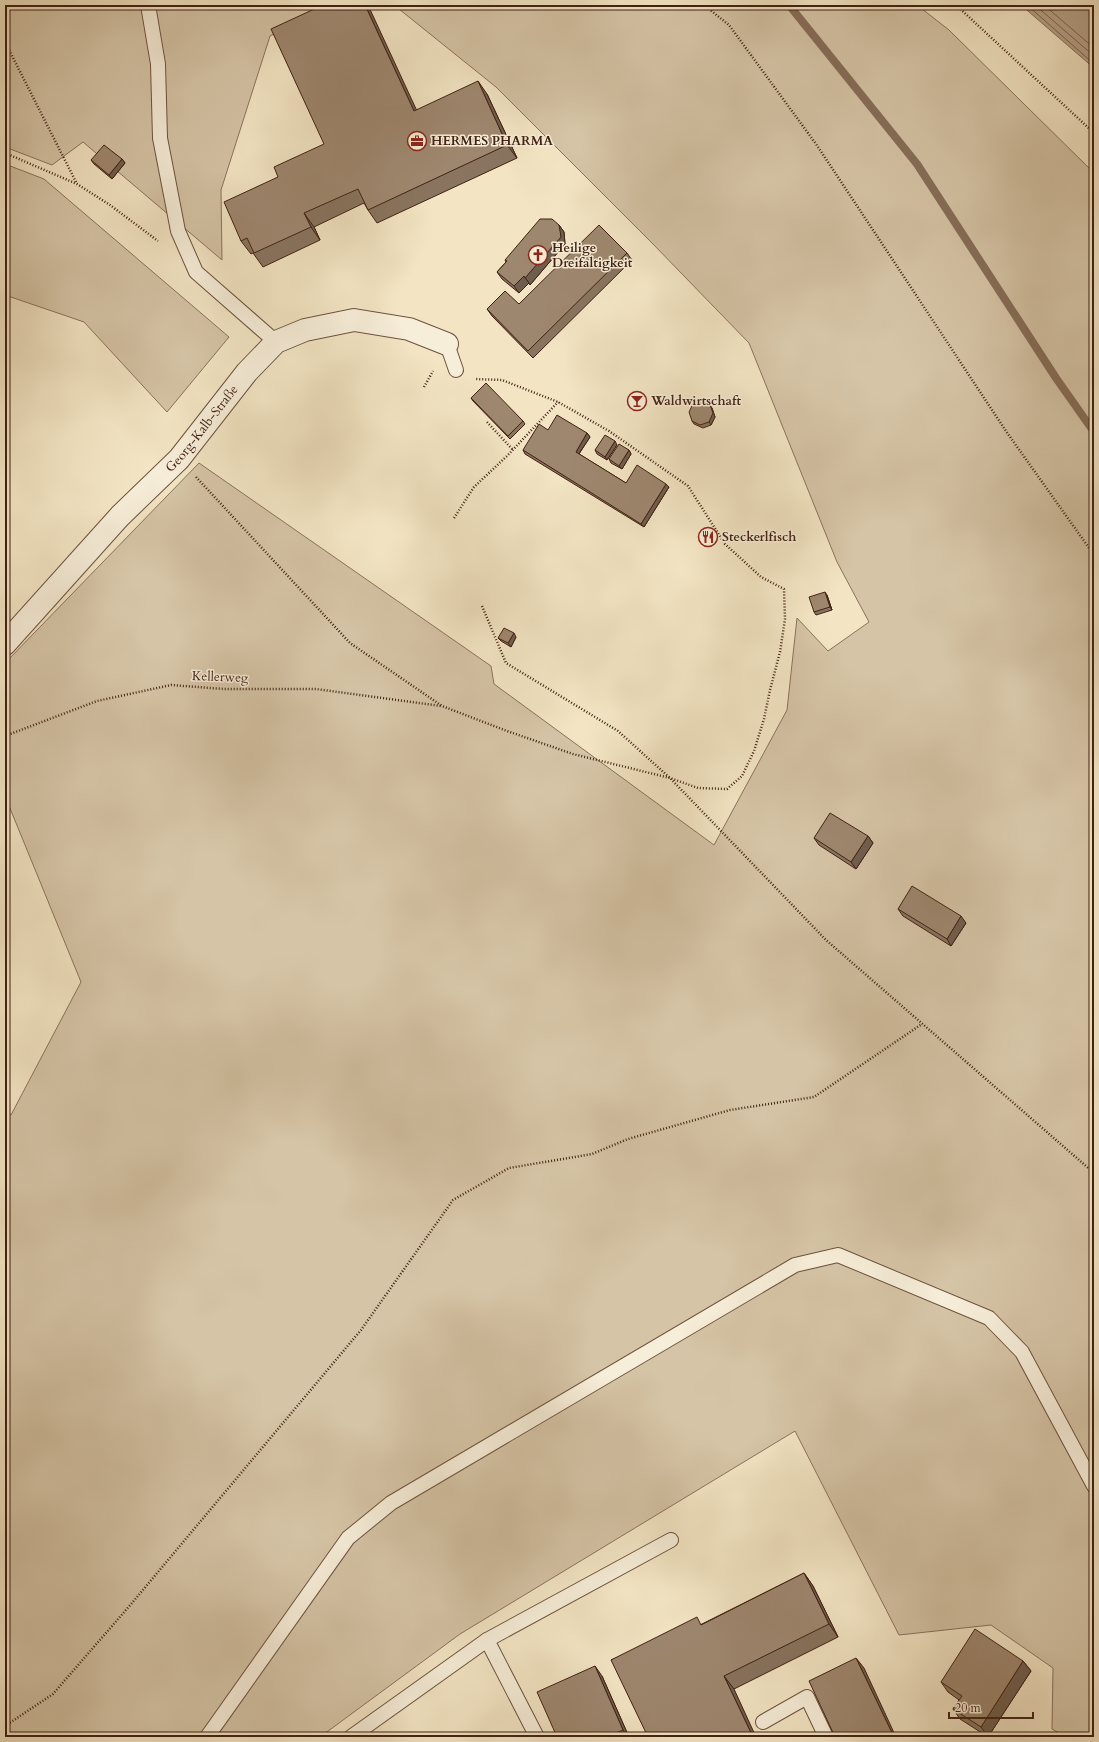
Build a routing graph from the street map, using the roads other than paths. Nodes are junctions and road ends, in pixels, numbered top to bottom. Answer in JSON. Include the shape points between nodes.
{"nodes":[{"id":1,"x":148,"y":5,"type":"edge"},
{"id":2,"x":276,"y":342,"type":"junction"},
{"id":3,"x":447,"y":344,"type":"joint"},
{"id":4,"x":456,"y":370,"type":"road end"},
{"id":5,"x":5,"y":644,"type":"edge"},
{"id":6,"x":1094,"y":1486,"type":"edge"},
{"id":7,"x":671,"y":1540,"type":"dead end"},
{"id":8,"x":487,"y":1640,"type":"junction"},
{"id":9,"x":763,"y":1722,"type":"dead end"},
{"id":10,"x":207,"y":1737,"type":"edge"},
{"id":11,"x":351,"y":1737,"type":"edge"},
{"id":12,"x":537,"y":1737,"type":"edge"},
{"id":13,"x":826,"y":1737,"type":"edge"}],
"edges":[{"from":1,"to":2,"type":"lane","via":[[158,64],[160,138],[178,231],[196,272]]},
{"from":2,"to":3,"type":"street","name":"Georg-Kalb-Straße","via":[[305,330],[354,320],[409,329]]},
{"from":2,"to":5,"type":"street","name":"Georg-Kalb-Straße","via":[[247,372],[179,459],[120,516]]},
{"from":3,"to":4,"type":"lane"},
{"from":6,"to":10,"type":"lane","via":[[1022,1352],[989,1318],[838,1255],[795,1265],[391,1503],[348,1538]]},
{"from":7,"to":8,"type":"lane"},
{"from":8,"to":11,"type":"lane"},
{"from":8,"to":12,"type":"lane"},
{"from":9,"to":13,"type":"lane","via":[[807,1697]]}]}
